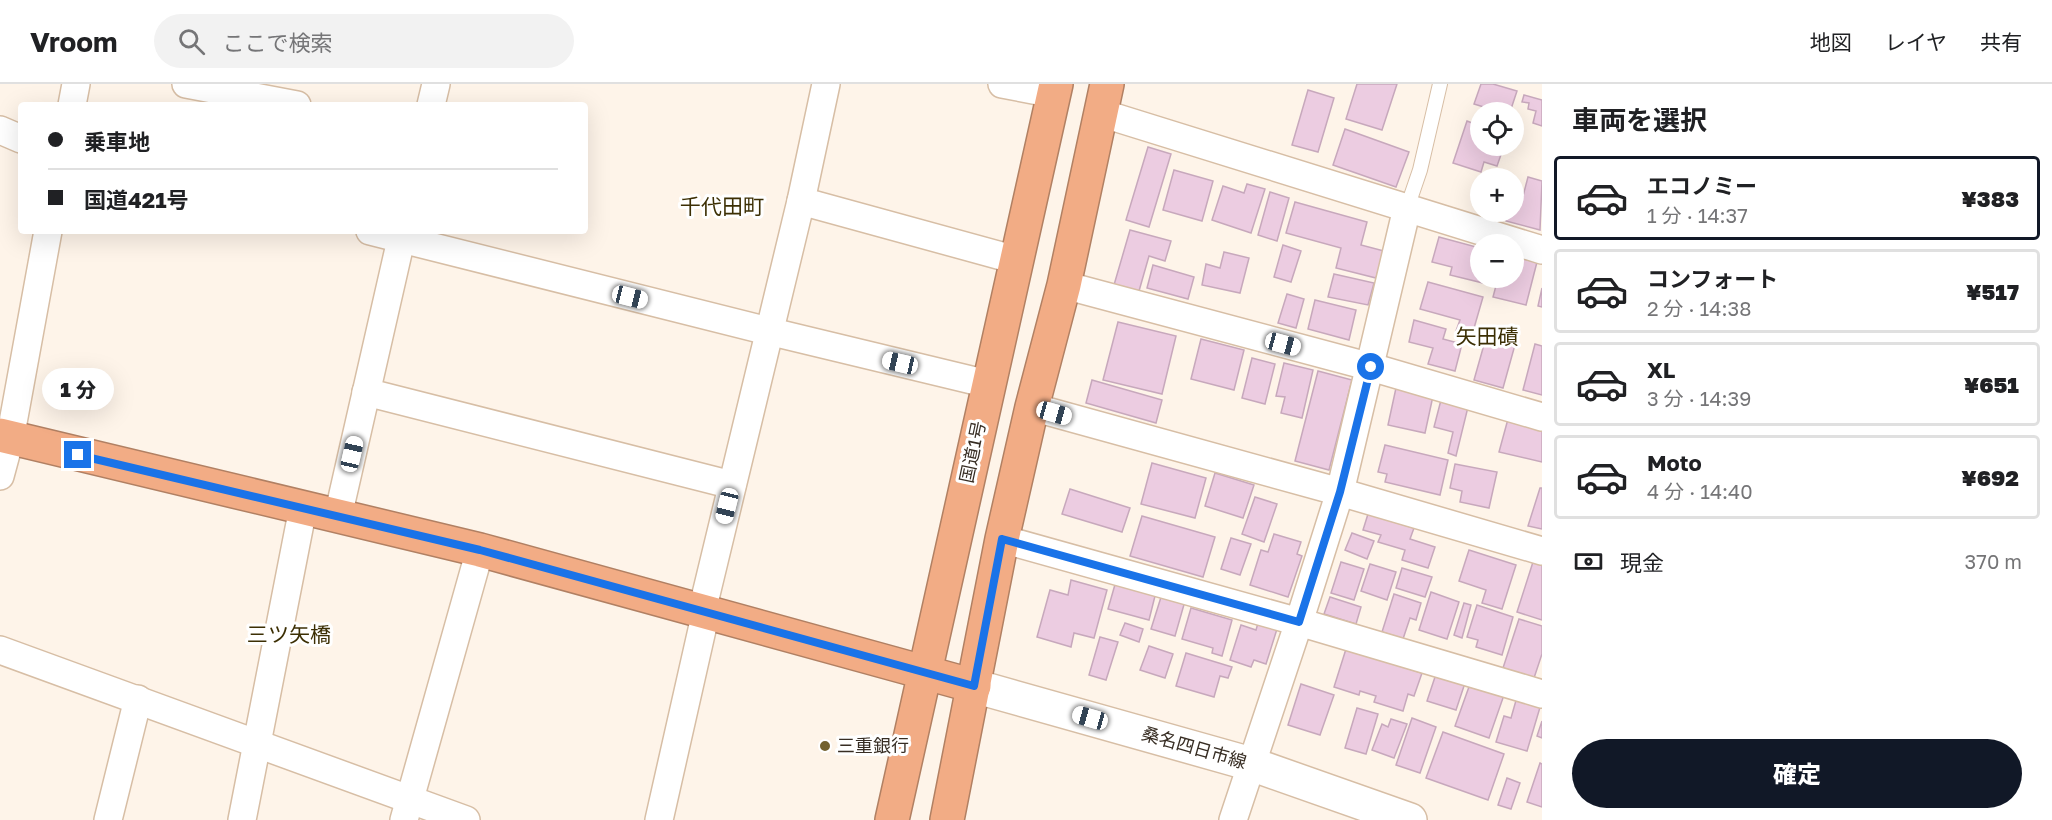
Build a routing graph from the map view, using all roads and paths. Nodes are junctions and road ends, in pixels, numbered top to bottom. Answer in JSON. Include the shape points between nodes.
{"nodes":[{"id":1,"x":76,"y":84,"type":"edge"},
{"id":2,"x":186,"y":84,"type":"edge"},
{"id":3,"x":435,"y":84,"type":"edge"},
{"id":4,"x":826,"y":84,"type":"edge"},
{"id":5,"x":1002,"y":84,"type":"edge"},
{"id":6,"x":1440,"y":84,"type":"edge"},
{"id":7,"x":1055,"y":89,"type":"edge"},
{"id":8,"x":1104,"y":99,"type":"edge"},
{"id":9,"x":73,"y":102,"type":"edge"},
{"id":10,"x":281,"y":102,"type":"edge"},
{"id":11,"x":432,"y":102,"type":"edge"},
{"id":12,"x":0,"y":130,"type":"edge"},
{"id":13,"x":18,"y":138,"type":"edge"},
{"id":14,"x":801,"y":201,"type":"junction"},
{"id":15,"x":1407,"y":208,"type":"junction"},
{"id":16,"x":47,"y":234,"type":"edge"},
{"id":17,"x":402,"y":235,"type":"edge"},
{"id":18,"x":1542,"y":250,"type":"edge"},
{"id":19,"x":1016,"y":260,"type":"junction"},
{"id":20,"x":1064,"y":285,"type":"junction"},
{"id":21,"x":768,"y":331,"type":"junction"},
{"id":22,"x":1371,"y":367,"type":"junction"},
{"id":23,"x":988,"y":384,"type":"junction"},
{"id":24,"x":366,"y":392,"type":"junction"},
{"id":25,"x":1032,"y":407,"type":"junction"},
{"id":26,"x":1542,"y":417,"type":"edge"},
{"id":27,"x":5,"y":437,"type":"edge"},
{"id":28,"x":0,"y":476,"type":"edge"},
{"id":29,"x":732,"y":485,"type":"junction"},
{"id":30,"x":1340,"y":492,"type":"junction"},
{"id":31,"x":303,"y":508,"type":"junction"},
{"id":32,"x":338,"y":516,"type":"junction"},
{"id":33,"x":1002,"y":539,"type":"junction"},
{"id":34,"x":480,"y":550,"type":"junction"},
{"id":35,"x":1542,"y":551,"type":"edge"},
{"id":36,"x":704,"y":612,"type":"junction"},
{"id":37,"x":1299,"y":622,"type":"junction"},
{"id":38,"x":0,"y":650,"type":"edge"},
{"id":39,"x":924,"y":673,"type":"junction"},
{"id":40,"x":974,"y":686,"type":"junction"},
{"id":41,"x":1542,"y":694,"type":"edge"},
{"id":42,"x":138,"y":699,"type":"junction"},
{"id":43,"x":257,"y":743,"type":"junction"},
{"id":44,"x":1251,"y":764,"type":"junction"},
{"id":45,"x":406,"y":809,"type":"edge"},
{"id":46,"x":1394,"y":817,"type":"edge"},
{"id":47,"x":108,"y":820,"type":"edge"},
{"id":48,"x":242,"y":820,"type":"edge"},
{"id":49,"x":466,"y":820,"type":"edge"},
{"id":50,"x":660,"y":820,"type":"edge"},
{"id":51,"x":892,"y":820,"type":"edge"},
{"id":52,"x":947,"y":820,"type":"edge"},
{"id":53,"x":1233,"y":820,"type":"edge"}],
"edges":[{"from":1,"to":9,"type":"street"},
{"from":2,"to":10,"type":"street"},
{"from":3,"to":11,"type":"street"},
{"from":4,"to":14,"type":"street"},
{"from":5,"to":7,"type":"street"},
{"from":6,"to":15,"type":"lane"},
{"from":7,"to":19,"type":"highway","name":"国道1号"},
{"from":8,"to":15,"type":"street"},
{"from":8,"to":20,"type":"highway"},
{"from":12,"to":13,"type":"street"},
{"from":14,"to":19,"type":"street"},
{"from":14,"to":21,"type":"street"},
{"from":15,"to":18,"type":"street"},
{"from":15,"to":22,"type":"street"},
{"from":16,"to":27,"type":"street"},
{"from":17,"to":21,"type":"street"},
{"from":17,"to":24,"type":"street"},
{"from":19,"to":23,"type":"highway","name":"国道1号"},
{"from":20,"to":22,"type":"street"},
{"from":20,"to":25,"type":"highway"},
{"from":21,"to":23,"type":"street"},
{"from":21,"to":29,"type":"street"},
{"from":22,"to":26,"type":"street"},
{"from":22,"to":30,"type":"street"},
{"from":23,"to":39,"type":"highway","name":"国道1号"},
{"from":24,"to":29,"type":"street"},
{"from":24,"to":32,"type":"street"},
{"from":25,"to":30,"type":"street"},
{"from":25,"to":33,"type":"highway"},
{"from":27,"to":28,"type":"street"},
{"from":27,"to":31,"type":"highway"},
{"from":29,"to":36,"type":"street"},
{"from":30,"to":35,"type":"street"},
{"from":30,"to":37,"type":"street"},
{"from":31,"to":32,"type":"highway"},
{"from":31,"to":43,"type":"street"},
{"from":32,"to":34,"type":"highway"},
{"from":33,"to":37,"type":"street"},
{"from":33,"to":40,"type":"highway"},
{"from":34,"to":36,"type":"highway"},
{"from":34,"to":45,"type":"street"},
{"from":36,"to":39,"type":"highway"},
{"from":36,"to":50,"type":"street"},
{"from":37,"to":41,"type":"street"},
{"from":37,"to":44,"type":"street"},
{"from":38,"to":42,"type":"street"},
{"from":39,"to":40,"type":"highway"},
{"from":39,"to":51,"type":"highway","name":"国道1号"},
{"from":40,"to":44,"type":"main road","name":"桑名四日市線"},
{"from":40,"to":52,"type":"highway"},
{"from":42,"to":43,"type":"street"},
{"from":42,"to":47,"type":"street"},
{"from":43,"to":45,"type":"street"},
{"from":43,"to":48,"type":"street"},
{"from":44,"to":46,"type":"main road","name":"桑名四日市線"},
{"from":44,"to":53,"type":"street"},
{"from":45,"to":49,"type":"street"}]}
